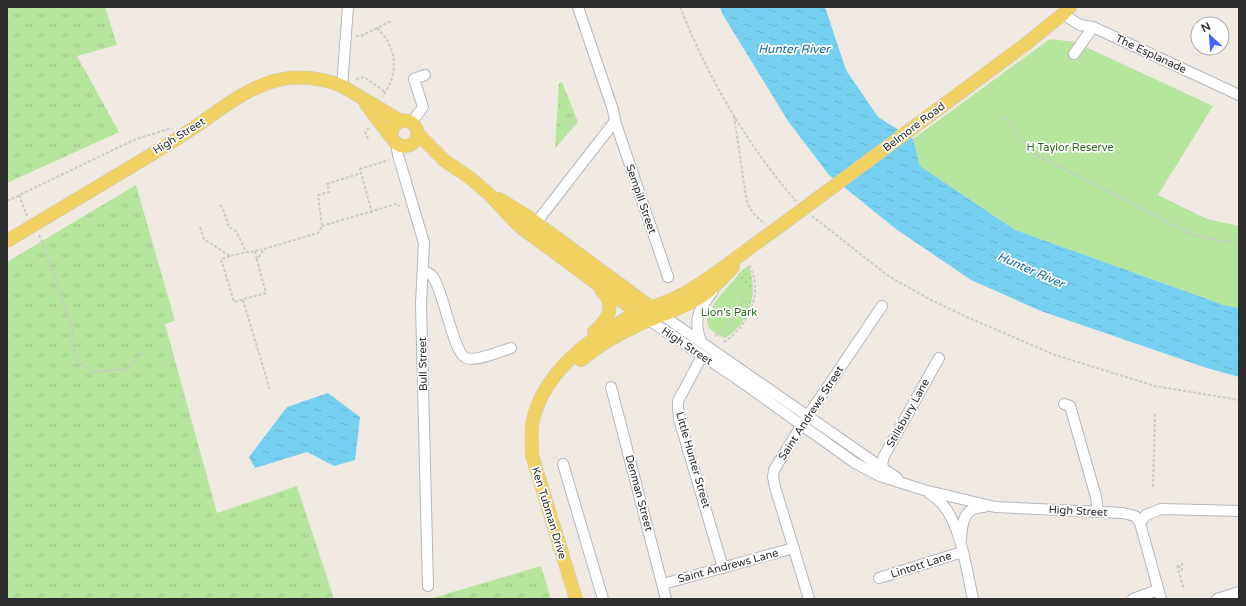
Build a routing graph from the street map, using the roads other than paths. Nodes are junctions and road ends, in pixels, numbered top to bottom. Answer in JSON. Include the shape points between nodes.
{"nodes":[{"id":1,"x":348,"y":7,"type":"edge"},
{"id":2,"x":578,"y":7,"type":"edge"},
{"id":3,"x":1067,"y":11,"type":"edge"},
{"id":4,"x":1093,"y":27,"type":"junction"},
{"id":5,"x":1074,"y":54,"type":"dead end"},
{"id":6,"x":425,"y":75,"type":"dead end"},
{"id":7,"x":342,"y":86,"type":"junction"},
{"id":8,"x":1239,"y":95,"type":"edge"},
{"id":9,"x":361,"y":97,"type":"junction"},
{"id":10,"x":615,"y":121,"type":"junction"},
{"id":11,"x":410,"y":126,"type":"junction"},
{"id":12,"x":399,"y":143,"type":"junction"},
{"id":13,"x":445,"y":161,"type":"junction"},
{"id":14,"x":532,"y":228,"type":"junction"},
{"id":15,"x":7,"y":241,"type":"edge"},
{"id":16,"x":755,"y":244,"type":"junction"},
{"id":17,"x":423,"y":271,"type":"junction"},
{"id":18,"x":668,"y":277,"type":"dead end"},
{"id":19,"x":589,"y":278,"type":"junction"},
{"id":20,"x":722,"y":279,"type":"junction"},
{"id":21,"x":882,"y":306,"type":"dead end"},
{"id":22,"x":646,"y":313,"type":"junction"},
{"id":23,"x":662,"y":315,"type":"junction"},
{"id":24,"x":700,"y":341,"type":"junction"},
{"id":25,"x":511,"y":348,"type":"dead end"},
{"id":26,"x":702,"y":356,"type":"junction"},
{"id":27,"x":939,"y":358,"type":"dead end"},
{"id":28,"x":559,"y":370,"type":"junction"},
{"id":29,"x":738,"y":374,"type":"junction"},
{"id":30,"x":611,"y":387,"type":"dead end"},
{"id":31,"x":1064,"y":404,"type":"dead end"},
{"id":32,"x":807,"y":416,"type":"junction"},
{"id":33,"x":801,"y":426,"type":"junction"},
{"id":34,"x":532,"y":427,"type":"junction"},
{"id":35,"x":563,"y":464,"type":"dead end"},
{"id":36,"x":884,"y":469,"type":"junction"},
{"id":37,"x":909,"y":485,"type":"junction"},
{"id":38,"x":924,"y":490,"type":"junction"},
{"id":39,"x":995,"y":507,"type":"junction"},
{"id":40,"x":1239,"y":511,"type":"edge"},
{"id":41,"x":1098,"y":512,"type":"junction"},
{"id":42,"x":1140,"y":523,"type":"junction"},
{"id":43,"x":794,"y":548,"type":"junction"},
{"id":44,"x":962,"y":548,"type":"junction"},
{"id":45,"x":723,"y":568,"type":"junction"},
{"id":46,"x":879,"y":578,"type":"dead end"},
{"id":47,"x":663,"y":584,"type":"junction"},
{"id":48,"x":428,"y":586,"type":"dead end"},
{"id":49,"x":1239,"y":592,"type":"edge"},
{"id":50,"x":1160,"y":595,"type":"edge"},
{"id":51,"x":576,"y":599,"type":"edge"},
{"id":52,"x":603,"y":599,"type":"edge"},
{"id":53,"x":666,"y":599,"type":"edge"},
{"id":54,"x":809,"y":599,"type":"edge"},
{"id":55,"x":973,"y":599,"type":"edge"},
{"id":56,"x":1133,"y":599,"type":"edge"},
{"id":57,"x":1218,"y":599,"type":"edge"}],
"edges":[{"from":1,"to":7,"type":"street"},
{"from":2,"to":10,"type":"street","name":"Sempill Street"},
{"from":3,"to":4,"type":"street","name":"The Esplanade","via":[[1080,25]]},
{"from":3,"to":16,"type":"main road","name":"Belmore Road","bridge":true,"via":[[1026,44],[770,229]]},
{"from":4,"to":5,"type":"street"},
{"from":4,"to":8,"type":"street","name":"The Esplanade"},
{"from":6,"to":11,"type":"street","via":[[414,79],[423,107]]},
{"from":7,"to":9,"type":"main road","name":"High Street"},
{"from":7,"to":15,"type":"main road","name":"High Street","bridge":true,"via":[[295,77],[263,84]]},
{"from":9,"to":11,"type":"main road","name":"High Street"},
{"from":9,"to":12,"type":"main road","name":"High Street"},
{"from":10,"to":14,"type":"street"},
{"from":10,"to":18,"type":"street","name":"Sempill Street"},
{"from":11,"to":12,"type":"main road","via":[[415,141]]},
{"from":11,"to":12,"type":"main road","via":[[396,124],[393,128],[391,133]]},
{"from":11,"to":13,"type":"main road","name":"High Street"},
{"from":12,"to":13,"type":"main road","name":"High Street"},
{"from":12,"to":17,"type":"street","name":"Bull Street","via":[[398,155],[424,243]]},
{"from":13,"to":14,"type":"main road","name":"High Street"},
{"from":14,"to":19,"type":"main road","name":"High Street"},
{"from":14,"to":22,"type":"main road","name":"High Street"},
{"from":16,"to":20,"type":"main road","name":"Belmore Road"},
{"from":16,"to":22,"type":"main road","name":"Belmore Road","via":[[692,289]]},
{"from":17,"to":25,"type":"street","via":[[433,277],[459,352],[466,358],[474,359]]},
{"from":17,"to":48,"type":"street","name":"Bull Street","via":[[421,304]]},
{"from":19,"to":22,"type":"main road","name":"High Street"},
{"from":19,"to":28,"type":"main road","via":[[608,299],[610,306],[606,320],[574,350]]},
{"from":20,"to":23,"type":"main road","name":"Belmore Road","via":[[703,295]]},
{"from":20,"to":24,"type":"street","via":[[699,313],[696,327]]},
{"from":21,"to":32,"type":"street","name":"Saint Andrews Street"},
{"from":22,"to":23,"type":"main road","name":"High Street"},
{"from":22,"to":26,"type":"street","name":"High Street"},
{"from":22,"to":28,"type":"main road","name":"Ken Tubman Drive","via":[[613,326],[591,341]]},
{"from":22,"to":34,"type":"main road","name":"Ken Tubman Drive","via":[[574,366],[552,388]]},
{"from":23,"to":24,"type":"street","name":"High Street"},
{"from":24,"to":29,"type":"street","name":"High Street"},
{"from":26,"to":29,"type":"street","name":"High Street"},
{"from":26,"to":45,"type":"street","name":"Little Hunter Street","via":[[678,407]]},
{"from":27,"to":36,"type":"street","name":"Stillsbury Lane","via":[[884,456]]},
{"from":28,"to":34,"type":"main road","name":"Ken Tubman Drive","via":[[539,402]]},
{"from":29,"to":32,"type":"street","name":"High Street"},
{"from":29,"to":33,"type":"street","name":"High Street"},
{"from":30,"to":47,"type":"street","name":"Denman Street"},
{"from":31,"to":41,"type":"street","via":[[1070,406]]},
{"from":32,"to":33,"type":"street","name":"Saint Andrews Street"},
{"from":32,"to":36,"type":"street","name":"High Street"},
{"from":33,"to":37,"type":"street","name":"High Street","via":[[855,463],[880,476]]},
{"from":33,"to":43,"type":"street","name":"Saint Andrews Street","via":[[774,470]]},
{"from":34,"to":51,"type":"main road","name":"Ken Tubman Drive","via":[[532,456],[535,468]]},
{"from":35,"to":52,"type":"street"},
{"from":36,"to":37,"type":"street","name":"High Street"},
{"from":37,"to":38,"type":"street","name":"High Street"},
{"from":38,"to":39,"type":"street","name":"High Street"},
{"from":38,"to":44,"type":"street","via":[[938,499],[948,511]]},
{"from":39,"to":41,"type":"street","name":"High Street"},
{"from":39,"to":44,"type":"street","via":[[976,507],[967,513],[962,524]]},
{"from":40,"to":42,"type":"street","via":[[1161,509],[1146,515]]},
{"from":41,"to":42,"type":"street","name":"High Street","via":[[1129,514],[1135,516]]},
{"from":42,"to":50,"type":"street"},
{"from":43,"to":45,"type":"street","name":"Saint Andrews Lane"},
{"from":43,"to":54,"type":"street","name":"Saint Andrews Street"},
{"from":44,"to":46,"type":"street","name":"Lintott Lane"},
{"from":44,"to":55,"type":"street"},
{"from":45,"to":47,"type":"street","name":"Saint Andrews Lane"},
{"from":47,"to":53,"type":"street","name":"Denman Street"},
{"from":49,"to":57,"type":"street"},
{"from":50,"to":56,"type":"street"}]}
